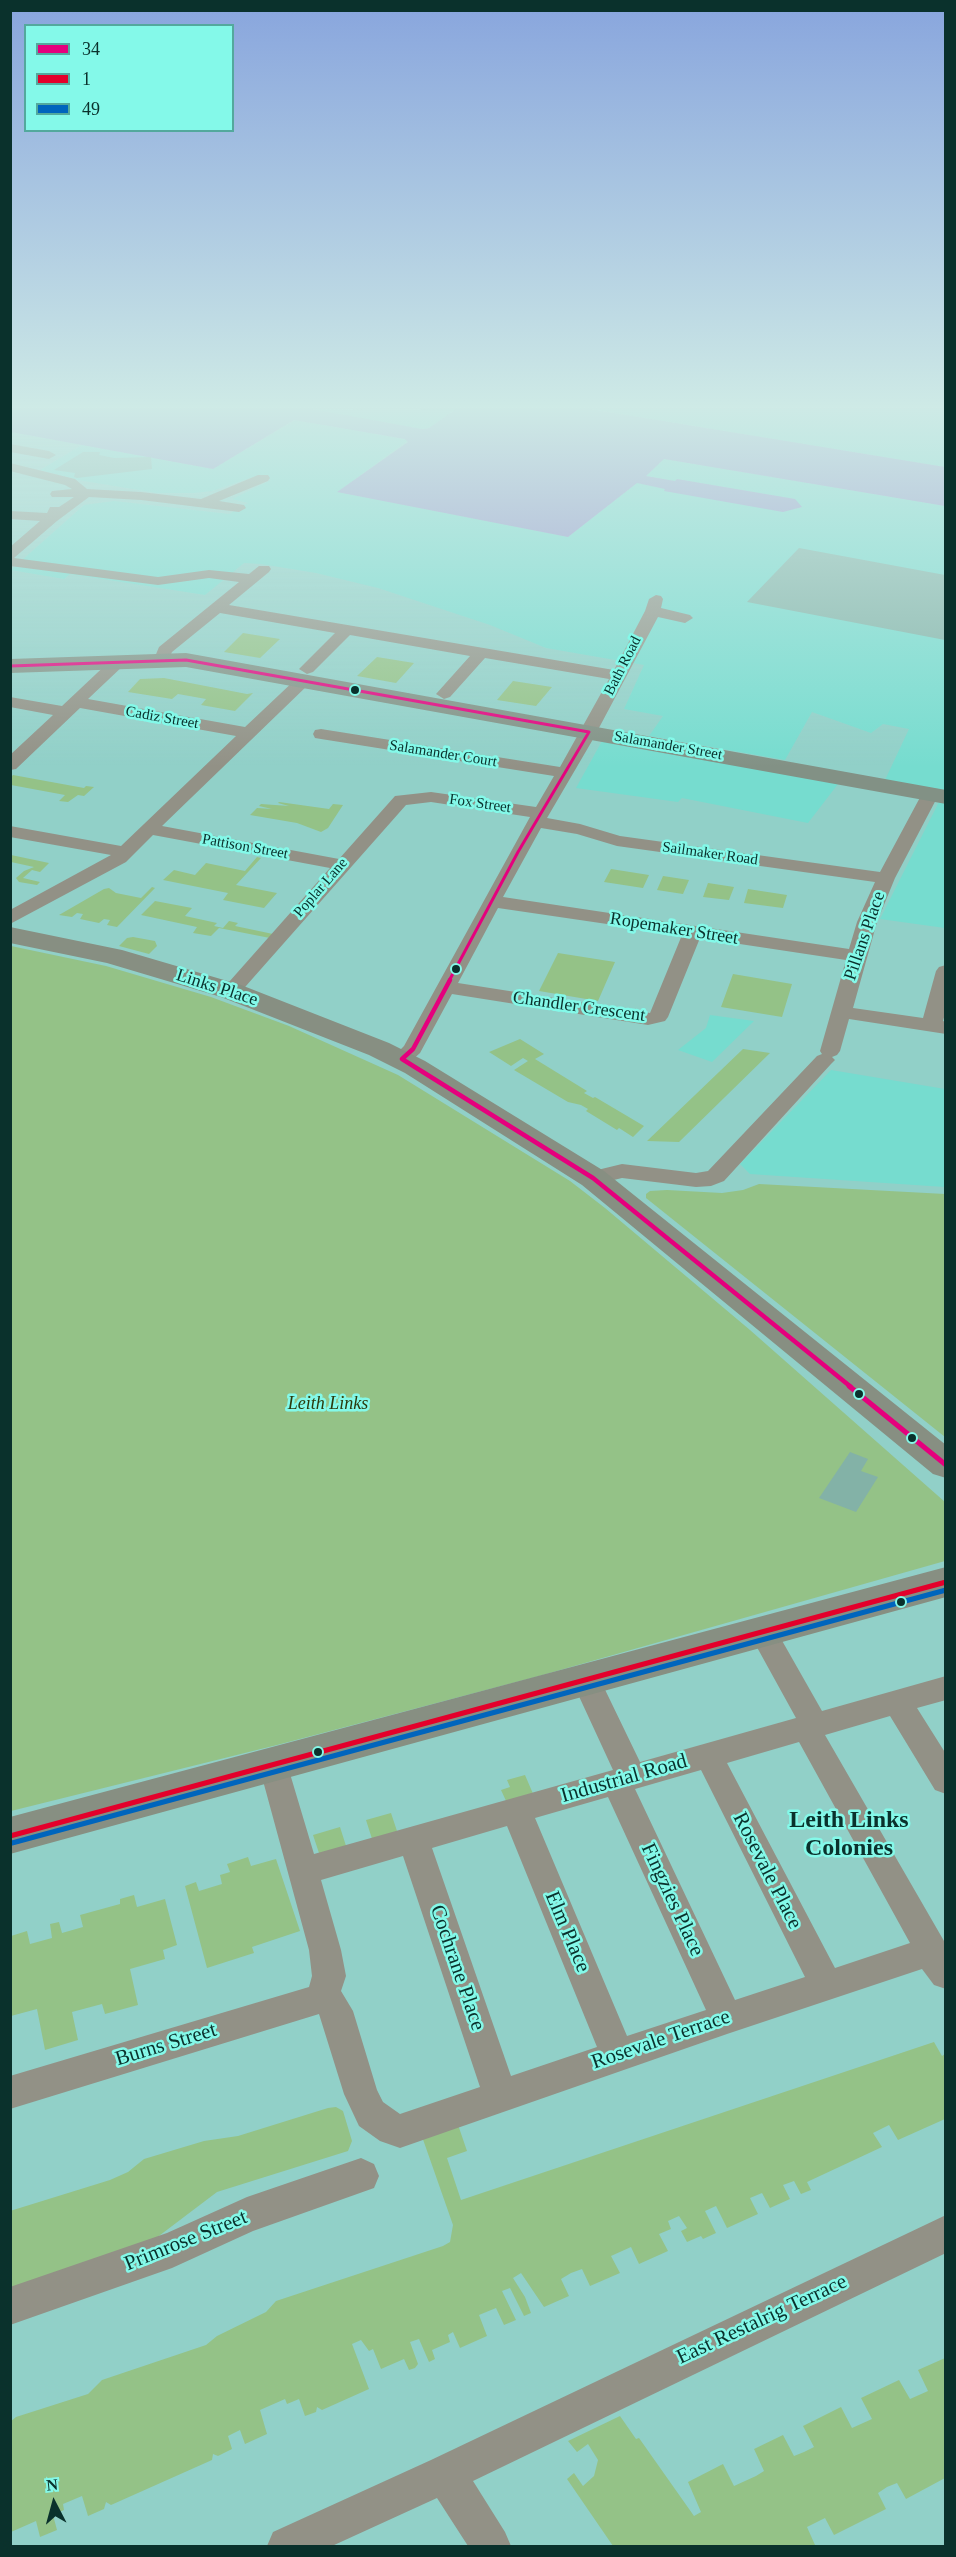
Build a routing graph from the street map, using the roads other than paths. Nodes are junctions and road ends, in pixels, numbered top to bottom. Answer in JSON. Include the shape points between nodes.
{"nodes":[{"id":1,"x":40,"y":528,"type":"edge"},
{"id":2,"x":10,"y":555,"type":"edge"},
{"id":3,"x":10,"y":562,"type":"edge"},
{"id":4,"x":264,"y":569,"type":"dead end"},
{"id":5,"x":251,"y":579,"type":"junction"},
{"id":6,"x":217,"y":608,"type":"junction"},
{"id":7,"x":685,"y":618,"type":"dead end"},
{"id":8,"x":346,"y":630,"type":"junction"},
{"id":9,"x":481,"y":653,"type":"junction"},
{"id":10,"x":170,"y":659,"type":"junction"},
{"id":11,"x":119,"y":661,"type":"junction"},
{"id":12,"x":10,"y":666,"type":"edge"},
{"id":13,"x":305,"y":675,"type":"junction"},
{"id":14,"x":619,"y":676,"type":"junction"},
{"id":15,"x":444,"y":694,"type":"dead end"},
{"id":16,"x":10,"y":702,"type":"edge"},
{"id":17,"x":72,"y":707,"type":"junction"},
{"id":18,"x":589,"y":732,"type":"junction"},
{"id":19,"x":248,"y":733,"type":"junction"},
{"id":20,"x":321,"y":734,"type":"dead end"},
{"id":21,"x":10,"y":765,"type":"edge"},
{"id":22,"x":566,"y":773,"type":"junction"},
{"id":23,"x":938,"y":796,"type":"edge"},
{"id":24,"x":418,"y":797,"type":"joint"},
{"id":25,"x":538,"y":817,"type":"junction"},
{"id":26,"x":148,"y":830,"type":"junction"},
{"id":27,"x":10,"y":831,"type":"edge"},
{"id":28,"x":124,"y":852,"type":"junction"},
{"id":29,"x":342,"y":865,"type":"junction"},
{"id":30,"x":886,"y":878,"type":"junction"},
{"id":31,"x":492,"y":901,"type":"junction"},
{"id":32,"x":10,"y":918,"type":"edge"},
{"id":33,"x":693,"y":932,"type":"junction"},
{"id":34,"x":10,"y":935,"type":"edge"},
{"id":35,"x":856,"y":956,"type":"junction"},
{"id":36,"x":945,"y":970,"type":"edge"},
{"id":37,"x":446,"y":987,"type":"junction"},
{"id":38,"x":231,"y":991,"type":"junction"},
{"id":39,"x":841,"y":1012,"type":"junction"},
{"id":40,"x":938,"y":1027,"type":"edge"},
{"id":41,"x":399,"y":1059,"type":"junction"},
{"id":42,"x":592,"y":1178,"type":"junction"},
{"id":43,"x":945,"y":1465,"type":"edge"},
{"id":44,"x":945,"y":1582,"type":"edge"},
{"id":45,"x":762,"y":1631,"type":"junction"},
{"id":46,"x":586,"y":1679,"type":"junction"},
{"id":47,"x":945,"y":1688,"type":"edge"},
{"id":48,"x":897,"y":1702,"type":"junction"},
{"id":49,"x":810,"y":1726,"type":"junction"},
{"id":50,"x":708,"y":1755,"type":"junction"},
{"id":51,"x":274,"y":1766,"type":"junction"},
{"id":52,"x":624,"y":1780,"type":"junction"},
{"id":53,"x":945,"y":1781,"type":"edge"},
{"id":54,"x":516,"y":1810,"type":"junction"},
{"id":55,"x":10,"y":1836,"type":"edge"},
{"id":56,"x":413,"y":1839,"type":"junction"},
{"id":57,"x":303,"y":1871,"type":"junction"},
{"id":58,"x":939,"y":1963,"type":"edge"},
{"id":59,"x":827,"y":1986,"type":"junction"},
{"id":60,"x":322,"y":1998,"type":"junction"},
{"id":61,"x":727,"y":2018,"type":"junction"},
{"id":62,"x":618,"y":2055,"type":"junction"},
{"id":63,"x":10,"y":2093,"type":"edge"},
{"id":64,"x":501,"y":2096,"type":"junction"},
{"id":65,"x":361,"y":2176,"type":"dead end"},
{"id":66,"x":945,"y":2233,"type":"edge"},
{"id":67,"x":10,"y":2307,"type":"edge"},
{"id":68,"x":445,"y":2474,"type":"junction"},
{"id":69,"x":287,"y":2547,"type":"edge"},
{"id":70,"x":491,"y":2547,"type":"edge"}],
"edges":[{"from":1,"to":2,"type":"street"},
{"from":3,"to":5,"type":"street","via":[[158,581],[209,574]]},
{"from":4,"to":5,"type":"street"},
{"from":5,"to":6,"type":"street"},
{"from":6,"to":8,"type":"street"},
{"from":6,"to":10,"type":"street","via":[[165,650]]},
{"from":7,"to":14,"type":"street","name":"Bath Road","via":[[654,605]]},
{"from":8,"to":9,"type":"street"},
{"from":8,"to":13,"type":"street"},
{"from":9,"to":14,"type":"street"},
{"from":9,"to":15,"type":"street"},
{"from":10,"to":11,"type":"main road","name":"Salamander Street"},
{"from":10,"to":13,"type":"main road","name":"Salamander Street"},
{"from":11,"to":12,"type":"main road","name":"Salamander Street"},
{"from":11,"to":17,"type":"street"},
{"from":13,"to":18,"type":"main road","name":"Salamander Street"},
{"from":13,"to":19,"type":"street"},
{"from":14,"to":18,"type":"street","name":"Bath Road"},
{"from":16,"to":17,"type":"street","name":"Cadiz Street"},
{"from":17,"to":19,"type":"street","name":"Cadiz Street"},
{"from":17,"to":21,"type":"street"},
{"from":18,"to":22,"type":"street","name":"Bath Road"},
{"from":18,"to":23,"type":"main road","name":"Salamander Street"},
{"from":19,"to":26,"type":"street"},
{"from":20,"to":22,"type":"street","name":"Salamander Court"},
{"from":22,"to":25,"type":"street","name":"Bath Road"},
{"from":23,"to":30,"type":"street","name":"Pillans Place"},
{"from":24,"to":25,"type":"street","name":"Fox Street"},
{"from":24,"to":29,"type":"street","name":"Poplar Lane","via":[[397,803]]},
{"from":25,"to":30,"type":"street","name":"Sailmaker Road","via":[[617,841]]},
{"from":25,"to":31,"type":"street","name":"Bath Road"},
{"from":26,"to":28,"type":"street"},
{"from":26,"to":29,"type":"street","name":"Pattison Street"},
{"from":27,"to":28,"type":"street"},
{"from":28,"to":32,"type":"street"},
{"from":29,"to":38,"type":"street","name":"Poplar Lane"},
{"from":30,"to":35,"type":"street","name":"Pillans Place"},
{"from":31,"to":33,"type":"street","name":"Ropemaker Street"},
{"from":31,"to":37,"type":"street","name":"Bath Road"},
{"from":33,"to":35,"type":"street","name":"Ropemaker Street"},
{"from":33,"to":37,"type":"street","name":"Chandler Crescent","via":[[658,1017],[648,1019]]},
{"from":34,"to":38,"type":"street","name":"Links Place","via":[[112,956]]},
{"from":35,"to":39,"type":"street","name":"Pillans Place"},
{"from":36,"to":40,"type":"street"},
{"from":37,"to":41,"type":"street","name":"Bath Road","via":[[413,1049]]},
{"from":38,"to":41,"type":"street","name":"Links Place"},
{"from":39,"to":40,"type":"street"},
{"from":39,"to":42,"type":"street","name":"Pillans Place","via":[[827,1055],[716,1176],[696,1180],[630,1171]]},
{"from":41,"to":42,"type":"street","name":"Links Place"},
{"from":42,"to":43,"type":"street","name":"Links Place"},
{"from":44,"to":45,"type":"street"},
{"from":45,"to":46,"type":"street"},
{"from":45,"to":49,"type":"street"},
{"from":46,"to":51,"type":"street"},
{"from":46,"to":52,"type":"street","name":"Fingzies Place"},
{"from":47,"to":48,"type":"street","name":"Industrial Road"},
{"from":48,"to":49,"type":"street","name":"Industrial Road"},
{"from":48,"to":53,"type":"street"},
{"from":49,"to":50,"type":"street","name":"Industrial Road"},
{"from":49,"to":58,"type":"street"},
{"from":50,"to":52,"type":"street","name":"Industrial Road"},
{"from":50,"to":59,"type":"street","name":"Rosevale Place"},
{"from":51,"to":55,"type":"street"},
{"from":51,"to":57,"type":"street"},
{"from":52,"to":54,"type":"street","name":"Industrial Road"},
{"from":52,"to":61,"type":"street","name":"Fingzies Place"},
{"from":54,"to":56,"type":"street","name":"Industrial Road"},
{"from":54,"to":62,"type":"street","name":"Elm Place"},
{"from":56,"to":57,"type":"street","name":"Industrial Road"},
{"from":56,"to":64,"type":"street","name":"Cochrane Place"},
{"from":57,"to":60,"type":"street","via":[[328,1970]]},
{"from":58,"to":59,"type":"street","name":"Rosevale Terrace"},
{"from":59,"to":61,"type":"street","name":"Rosevale Terrace"},
{"from":60,"to":63,"type":"street","name":"Burns Street"},
{"from":60,"to":64,"type":"street","name":"Rosevale Terrace","via":[[336,2011],[361,2094],[371,2114],[392,2129],[399,2131]]},
{"from":61,"to":62,"type":"street","name":"Rosevale Terrace"},
{"from":62,"to":64,"type":"street","name":"Rosevale Terrace"},
{"from":65,"to":67,"type":"street","name":"Primrose Street","via":[[247,2215],[172,2250]]},
{"from":66,"to":68,"type":"street","name":"East Restalrig Terrace"},
{"from":68,"to":69,"type":"street","name":"East Restalrig Terrace"},
{"from":68,"to":70,"type":"street"}]}
